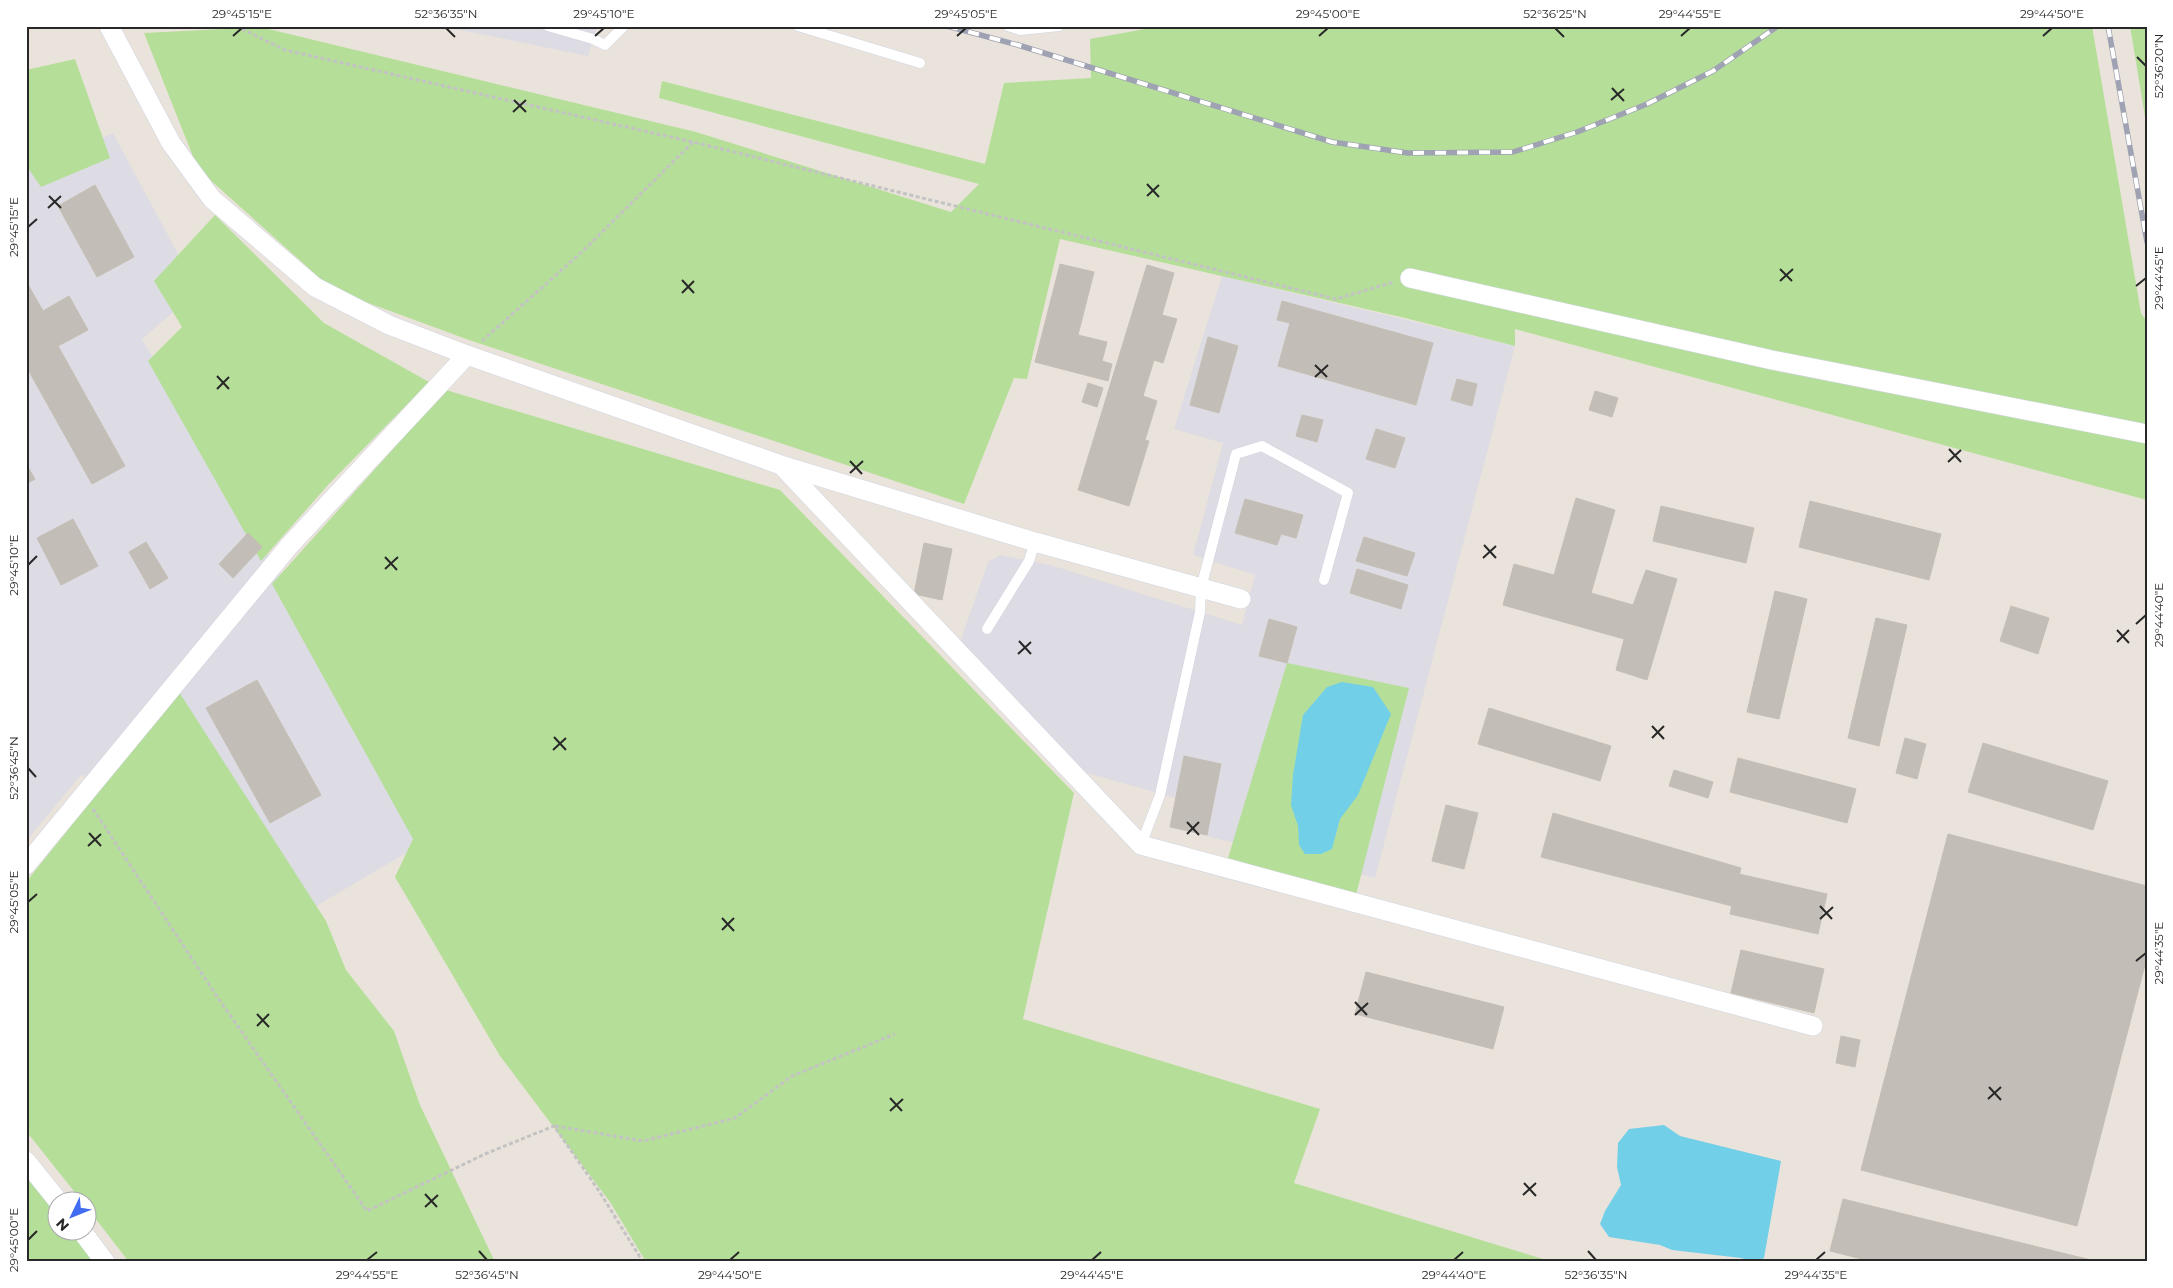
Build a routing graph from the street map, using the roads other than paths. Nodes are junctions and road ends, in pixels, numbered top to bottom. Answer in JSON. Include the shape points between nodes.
{"nodes":[{"id":1,"x":109,"y":26,"type":"edge"},
{"id":2,"x":548,"y":26,"type":"edge"},
{"id":3,"x":624,"y":26,"type":"edge"},
{"id":4,"x":798,"y":26,"type":"edge"},
{"id":5,"x":1008,"y":26,"type":"edge"},
{"id":6,"x":1059,"y":26,"type":"edge"},
{"id":7,"x":920,"y":62,"type":"dead end"},
{"id":8,"x":1410,"y":278,"type":"road end"},
{"id":9,"x":467,"y":355,"type":"junction"},
{"id":10,"x":2147,"y":434,"type":"edge"},
{"id":11,"x":782,"y":465,"type":"junction"},
{"id":12,"x":1035,"y":542,"type":"junction"},
{"id":13,"x":1324,"y":580,"type":"dead end"},
{"id":14,"x":1201,"y":588,"type":"junction"},
{"id":15,"x":1241,"y":599,"type":"dead end"},
{"id":16,"x":987,"y":628,"type":"dead end"},
{"id":17,"x":1142,"y":845,"type":"junction"},
{"id":18,"x":26,"y":865,"type":"edge"},
{"id":19,"x":1813,"y":1026,"type":"dead end"},
{"id":20,"x":26,"y":1161,"type":"edge"},
{"id":21,"x":49,"y":1190,"type":"edge"},
{"id":22,"x":88,"y":1240,"type":"edge"},
{"id":23,"x":105,"y":1262,"type":"edge"}],
"edges":[{"from":1,"to":9,"type":"street","via":[[171,143],[212,200],[315,287],[389,325]]},
{"from":2,"to":3,"type":"lane","via":[[605,45]]},
{"from":4,"to":7,"type":"lane"},
{"from":5,"to":6,"type":"lane","via":[[1020,30]]},
{"from":8,"to":10,"type":"street","via":[[1772,360]]},
{"from":9,"to":11,"type":"street"},
{"from":9,"to":18,"type":"street","via":[[289,546]]},
{"from":11,"to":12,"type":"street"},
{"from":11,"to":17,"type":"street"},
{"from":12,"to":14,"type":"street"},
{"from":12,"to":16,"type":"lane","via":[[1029,561]]},
{"from":13,"to":14,"type":"lane","via":[[1348,493],[1262,446],[1236,454]]},
{"from":14,"to":15,"type":"street"},
{"from":14,"to":17,"type":"lane","via":[[1200,612],[1160,795]]},
{"from":17,"to":19,"type":"street"},
{"from":20,"to":21,"type":"street"},
{"from":22,"to":23,"type":"street"}]}
